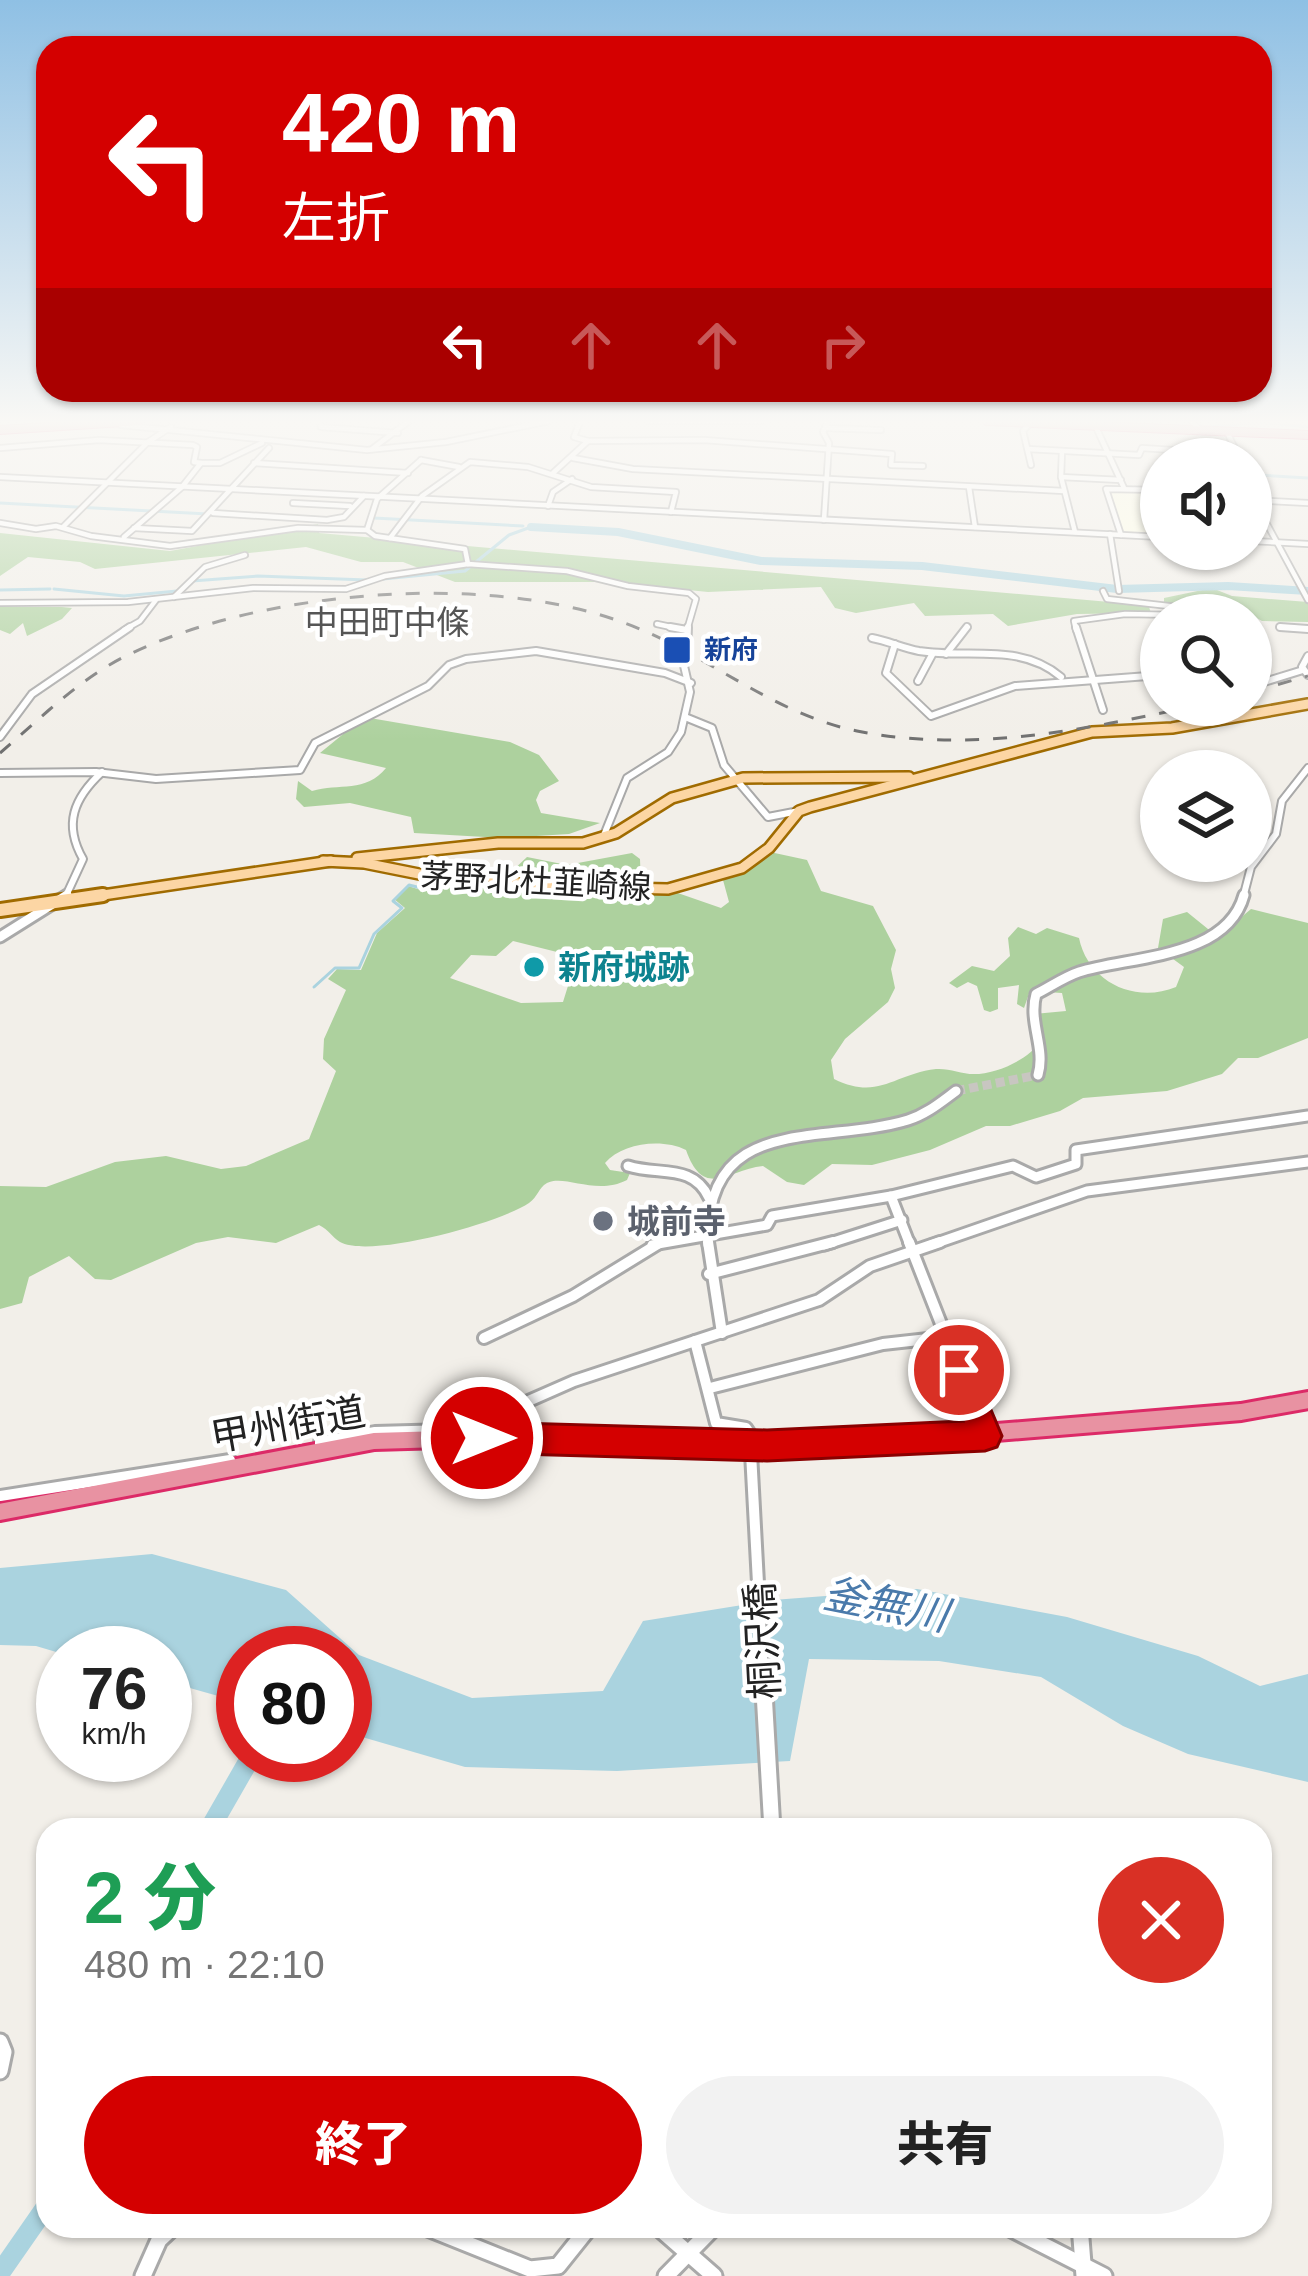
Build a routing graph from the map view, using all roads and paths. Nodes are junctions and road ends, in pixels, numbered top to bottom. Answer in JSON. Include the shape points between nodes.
{"nodes":[{"id":1,"x":63,"y":527,"type":"edge"},
{"id":2,"x":197,"y":527,"type":"edge"},
{"id":3,"x":397,"y":527,"type":"edge"},
{"id":4,"x":979,"y":527,"type":"edge"},
{"id":5,"x":1074,"y":527,"type":"edge"},
{"id":6,"x":1118,"y":527,"type":"edge"},
{"id":7,"x":134,"y":529,"type":"joint"},
{"id":8,"x":367,"y":530,"type":"joint"},
{"id":9,"x":1075,"y":532,"type":"junction"},
{"id":10,"x":1110,"y":534,"type":"junction"},
{"id":11,"x":1272,"y":534,"type":"edge"},
{"id":12,"x":391,"y":535,"type":"junction"},
{"id":13,"x":1121,"y":535,"type":"junction"},
{"id":14,"x":1140,"y":535,"type":"edge"},
{"id":15,"x":425,"y":536,"type":"dead end"},
{"id":16,"x":124,"y":537,"type":"junction"},
{"id":17,"x":1272,"y":542,"type":"edge"},
{"id":18,"x":1276,"y":542,"type":"junction"},
{"id":19,"x":1308,"y":544,"type":"edge"},
{"id":20,"x":245,"y":554,"type":"dead end"},
{"id":21,"x":468,"y":564,"type":"junction"},
{"id":22,"x":174,"y":597,"type":"junction"},
{"id":23,"x":156,"y":600,"type":"junction"},
{"id":24,"x":1308,"y":600,"type":"edge"},
{"id":25,"x":1140,"y":602,"type":"edge"},
{"id":26,"x":0,"y":603,"type":"edge"},
{"id":27,"x":1134,"y":614,"type":"junction"},
{"id":28,"x":1140,"y":614,"type":"edge"},
{"id":29,"x":1140,"y":614,"type":"edge"},
{"id":30,"x":657,"y":624,"type":"dead end"},
{"id":31,"x":968,"y":626,"type":"dead end"},
{"id":32,"x":1280,"y":627,"type":"dead end"},
{"id":33,"x":1308,"y":629,"type":"edge"},
{"id":34,"x":687,"y":630,"type":"junction"},
{"id":35,"x":872,"y":638,"type":"dead end"},
{"id":36,"x":895,"y":644,"type":"junction"},
{"id":37,"x":933,"y":652,"type":"junction"},
{"id":38,"x":946,"y":654,"type":"junction"},
{"id":39,"x":1308,"y":656,"type":"edge"},
{"id":40,"x":1306,"y":673,"type":"edge"},
{"id":41,"x":1140,"y":675,"type":"edge"},
{"id":42,"x":1089,"y":676,"type":"junction"},
{"id":43,"x":1061,"y":677,"type":"junction"},
{"id":44,"x":918,"y":680,"type":"dead end"},
{"id":45,"x":1272,"y":681,"type":"edge"},
{"id":46,"x":691,"y":683,"type":"junction"},
{"id":47,"x":1308,"y":704,"type":"edge"},
{"id":48,"x":1103,"y":710,"type":"dead end"},
{"id":49,"x":686,"y":718,"type":"junction"},
{"id":50,"x":0,"y":737,"type":"edge"},
{"id":51,"x":1308,"y":768,"type":"edge"},
{"id":52,"x":102,"y":772,"type":"junction"},
{"id":53,"x":1,"y":773,"type":"edge"},
{"id":54,"x":934,"y":776,"type":"junction"},
{"id":55,"x":734,"y":780,"type":"junction"},
{"id":56,"x":799,"y":811,"type":"junction"},
{"id":57,"x":601,"y":839,"type":"junction"},
{"id":58,"x":323,"y":862,"type":"junction"},
{"id":59,"x":65,"y":898,"type":"junction"},
{"id":60,"x":0,"y":910,"type":"edge"},
{"id":61,"x":0,"y":937,"type":"edge"},
{"id":62,"x":1037,"y":1075,"type":"dead end"},
{"id":63,"x":956,"y":1091,"type":"tunnel mouth"},
{"id":64,"x":1308,"y":1116,"type":"edge"},
{"id":65,"x":1308,"y":1162,"type":"edge"},
{"id":66,"x":628,"y":1166,"type":"dead end"},
{"id":67,"x":891,"y":1196,"type":"junction"},
{"id":68,"x":709,"y":1198,"type":"junction"},
{"id":69,"x":902,"y":1220,"type":"junction"},
{"id":70,"x":711,"y":1234,"type":"junction"},
{"id":71,"x":916,"y":1250,"type":"junction"},
{"id":72,"x":709,"y":1274,"type":"junction"},
{"id":73,"x":722,"y":1333,"type":"junction"},
{"id":74,"x":946,"y":1337,"type":"junction"},
{"id":75,"x":484,"y":1338,"type":"dead end"},
{"id":76,"x":695,"y":1341,"type":"junction"},
{"id":77,"x":710,"y":1388,"type":"junction"},
{"id":78,"x":1308,"y":1400,"type":"edge"},
{"id":79,"x":985,"y":1436,"type":"junction"},
{"id":80,"x":751,"y":1449,"type":"junction"},
{"id":81,"x":320,"y":1450,"type":"junction"},
{"id":82,"x":230,"y":1468,"type":"junction"},
{"id":83,"x":0,"y":1496,"type":"edge"},
{"id":84,"x":0,"y":1512,"type":"edge"},
{"id":85,"x":771,"y":1818,"type":"edge"},
{"id":86,"x":0,"y":2042,"type":"edge"},
{"id":87,"x":0,"y":2071,"type":"edge"},
{"id":88,"x":161,"y":2238,"type":"edge"},
{"id":89,"x":452,"y":2238,"type":"edge"},
{"id":90,"x":580,"y":2238,"type":"edge"},
{"id":91,"x":671,"y":2238,"type":"edge"},
{"id":92,"x":704,"y":2238,"type":"edge"},
{"id":93,"x":1026,"y":2238,"type":"edge"},
{"id":94,"x":1080,"y":2238,"type":"edge"},
{"id":95,"x":688,"y":2253,"type":"junction"},
{"id":96,"x":1084,"y":2272,"type":"edge"},
{"id":97,"x":143,"y":2276,"type":"edge"},
{"id":98,"x":666,"y":2276,"type":"edge"},
{"id":99,"x":713,"y":2276,"type":"edge"},
{"id":100,"x":1104,"y":2276,"type":"edge"}],
"edges":[{"from":1,"to":16,"type":"street"},
{"from":2,"to":7,"type":"street"},
{"from":3,"to":12,"type":"street"},
{"from":4,"to":9,"type":"street"},
{"from":5,"to":9,"type":"street"},
{"from":6,"to":13,"type":"street"},
{"from":7,"to":16,"type":"street"},
{"from":8,"to":12,"type":"street"},
{"from":8,"to":16,"type":"street","via":[[298,528],[179,546]]},
{"from":9,"to":10,"type":"street"},
{"from":10,"to":13,"type":"street"},
{"from":10,"to":25,"type":"street","via":[[1118,589],[1102,597]]},
{"from":11,"to":18,"type":"street"},
{"from":12,"to":15,"type":"street"},
{"from":12,"to":21,"type":"street","via":[[465,549]]},
{"from":13,"to":14,"type":"street"},
{"from":17,"to":18,"type":"street"},
{"from":18,"to":19,"type":"street"},
{"from":18,"to":24,"type":"street"},
{"from":20,"to":22,"type":"street","via":[[207,564]]},
{"from":21,"to":22,"type":"street","via":[[346,589]]},
{"from":21,"to":34,"type":"street","via":[[689,593],[696,599]]},
{"from":22,"to":23,"type":"street"},
{"from":23,"to":26,"type":"street"},
{"from":23,"to":50,"type":"street","via":[[140,621],[32,694]]},
{"from":27,"to":28,"type":"street"},
{"from":27,"to":29,"type":"street"},
{"from":27,"to":42,"type":"street","via":[[1074,621]]},
{"from":30,"to":34,"type":"street"},
{"from":31,"to":38,"type":"street"},
{"from":32,"to":33,"type":"street"},
{"from":34,"to":46,"type":"street"},
{"from":35,"to":36,"type":"street"},
{"from":36,"to":37,"type":"street"},
{"from":36,"to":43,"type":"street","via":[[886,673],[932,716],[1002,687]]},
{"from":37,"to":38,"type":"street"},
{"from":37,"to":44,"type":"street"},
{"from":38,"to":43,"type":"street","via":[[1023,658]]},
{"from":39,"to":40,"type":"street"},
{"from":40,"to":45,"type":"street"},
{"from":41,"to":42,"type":"street"},
{"from":42,"to":43,"type":"street"},
{"from":42,"to":48,"type":"street"},
{"from":46,"to":49,"type":"street"},
{"from":46,"to":52,"type":"street","via":[[536,651],[500,653],[448,665],[428,686],[315,743],[299,770],[156,779]]},
{"from":47,"to":54,"type":"main road","name":"茅野北杜韮崎線","via":[[1172,728],[1100,731]]},
{"from":49,"to":55,"type":"street","via":[[712,728]]},
{"from":49,"to":57,"type":"street","via":[[672,747],[622,784],[614,823]]},
{"from":51,"to":62,"type":"street","via":[[1282,801],[1276,834],[1251,867],[1240,909],[1217,932],[1175,951],[1075,973],[1036,994],[1029,1019],[1043,1066]]},
{"from":52,"to":53,"type":"street"},
{"from":52,"to":59,"type":"street","via":[[70,815],[83,859]]},
{"from":54,"to":55,"type":"main road","name":"茅野北杜韮崎線"},
{"from":54,"to":56,"type":"main road","name":"茅野北杜韮崎線"},
{"from":55,"to":56,"type":"street","via":[[768,817]]},
{"from":55,"to":57,"type":"main road","name":"茅野北杜韮崎線","via":[[672,797]]},
{"from":56,"to":58,"type":"main road","name":"茅野北杜韮崎線","via":[[753,861],[668,889],[531,886]]},
{"from":57,"to":58,"type":"main road","name":"茅野北杜韮崎線"},
{"from":58,"to":59,"type":"main road","name":"茅野北杜韮崎線"},
{"from":59,"to":60,"type":"main road","name":"茅野北杜韮崎線"},
{"from":59,"to":61,"type":"street"},
{"from":63,"to":68,"type":"street","via":[[918,1116],[768,1144],[728,1167]]},
{"from":64,"to":67,"type":"street","via":[[1076,1150],[1076,1164],[1036,1177],[1013,1166]]},
{"from":65,"to":71,"type":"street","via":[[1087,1192]]},
{"from":66,"to":68,"type":"street","via":[[694,1175]]},
{"from":67,"to":69,"type":"street"},
{"from":67,"to":70,"type":"street"},
{"from":68,"to":70,"type":"street"},
{"from":69,"to":71,"type":"street"},
{"from":69,"to":72,"type":"street"},
{"from":70,"to":72,"type":"street"},
{"from":70,"to":75,"type":"street","via":[[655,1244],[588,1288]]},
{"from":71,"to":73,"type":"street","via":[[870,1266],[819,1300]]},
{"from":71,"to":74,"type":"street"},
{"from":72,"to":73,"type":"street"},
{"from":73,"to":76,"type":"street"},
{"from":74,"to":77,"type":"street","via":[[883,1344]]},
{"from":74,"to":79,"type":"street"},
{"from":76,"to":77,"type":"street"},
{"from":76,"to":81,"type":"street","via":[[476,1424],[375,1432],[320,1442]]},
{"from":77,"to":80,"type":"street","via":[[716,1424],[749,1430]]},
{"from":78,"to":79,"type":"highway","name":"甲州街道"},
{"from":79,"to":80,"type":"highway","name":"甲州街道"},
{"from":80,"to":81,"type":"highway","name":"甲州街道","via":[[427,1437]]},
{"from":80,"to":85,"type":"street","name":"桐沢橋"},
{"from":81,"to":82,"type":"highway","name":"甲州街道"},
{"from":82,"to":83,"type":"street","via":[[230,1460]]},
{"from":82,"to":84,"type":"highway","name":"甲州街道"},
{"from":86,"to":87,"type":"street"},
{"from":88,"to":97,"type":"street"},
{"from":89,"to":90,"type":"street","via":[[530,2269],[558,2266]]},
{"from":91,"to":95,"type":"street"},
{"from":92,"to":95,"type":"street"},
{"from":93,"to":96,"type":"street"},
{"from":94,"to":96,"type":"street"},
{"from":95,"to":98,"type":"street"},
{"from":95,"to":99,"type":"street"},
{"from":96,"to":100,"type":"street"}]}
